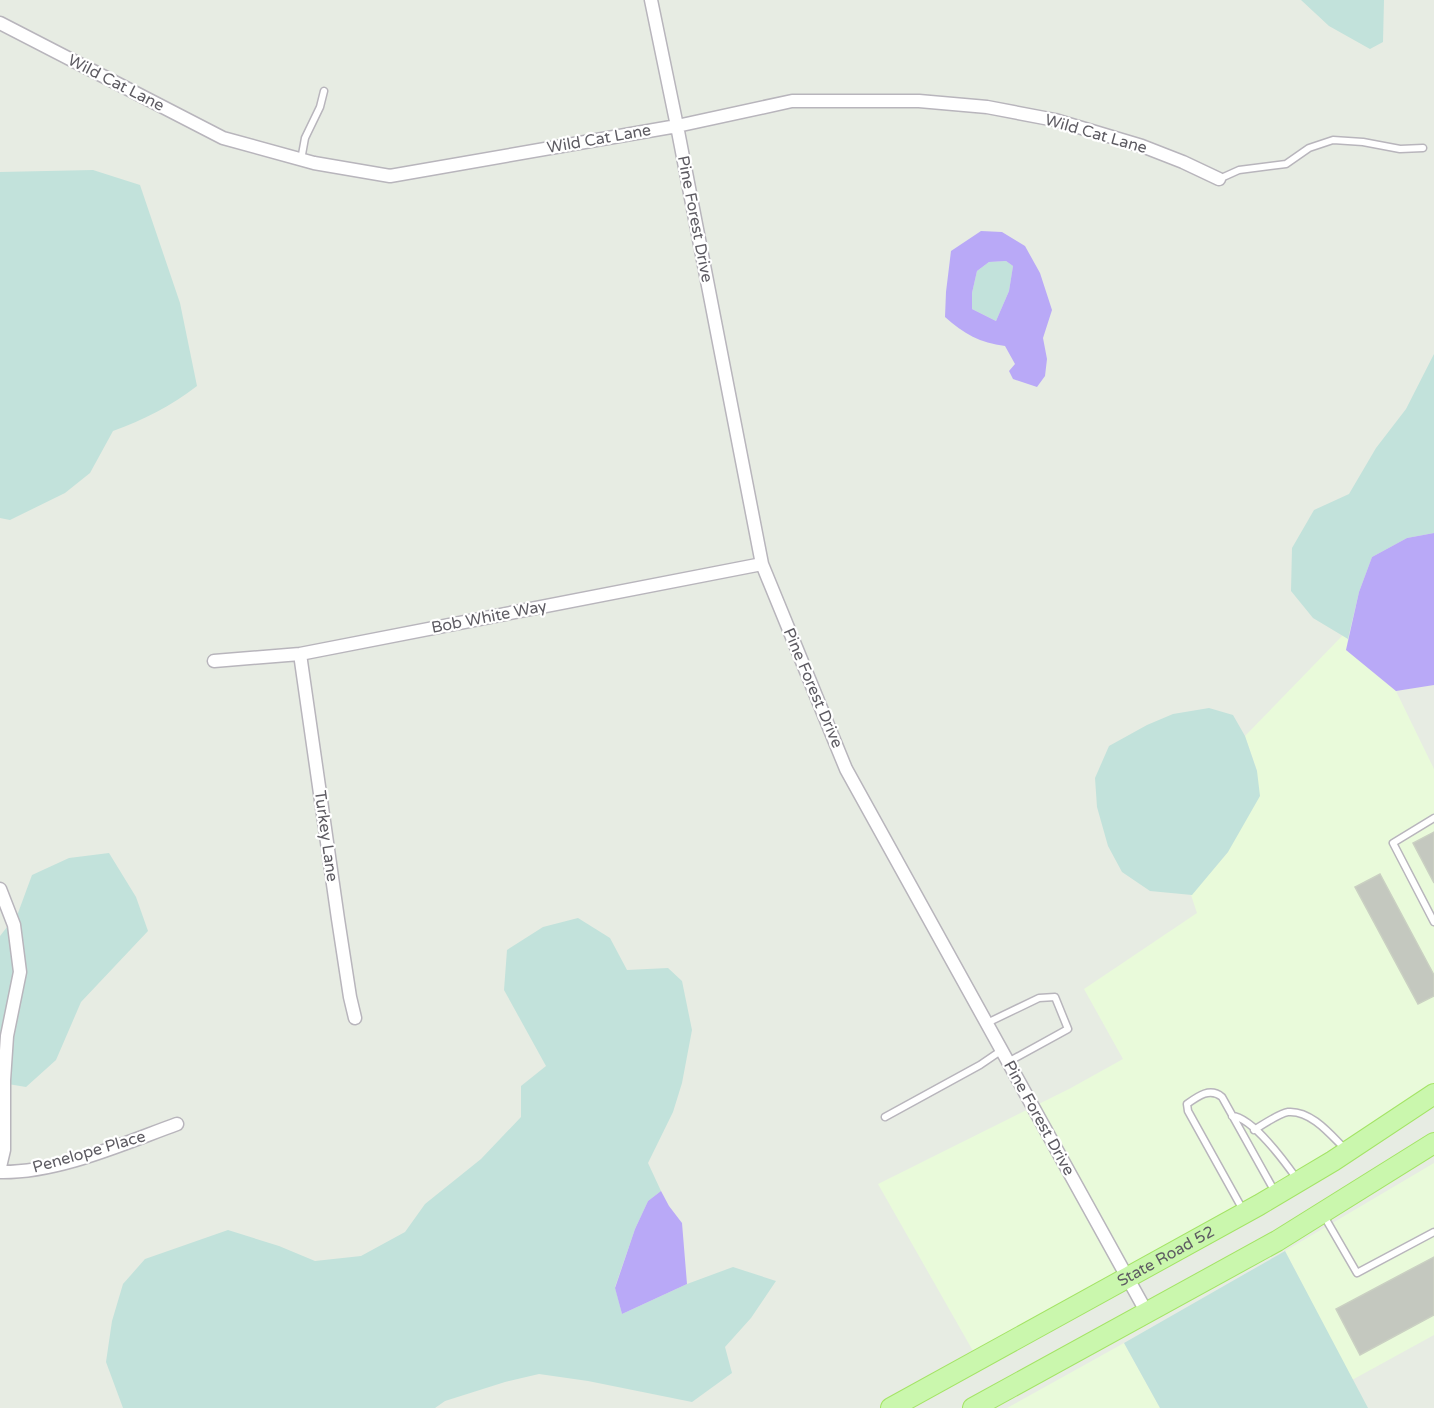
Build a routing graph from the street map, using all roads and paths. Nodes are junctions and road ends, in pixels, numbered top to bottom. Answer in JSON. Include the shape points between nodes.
{"nodes":[{"id":1,"x":651,"y":0,"type":"edge"},
{"id":2,"x":0,"y":23,"type":"edge"},
{"id":3,"x":324,"y":91,"type":"dead end"},
{"id":4,"x":677,"y":126,"type":"junction"},
{"id":5,"x":1422,"y":148,"type":"dead end"},
{"id":6,"x":302,"y":160,"type":"junction"},
{"id":7,"x":1218,"y":179,"type":"joint"},
{"id":8,"x":762,"y":564,"type":"junction"},
{"id":9,"x":300,"y":654,"type":"junction"},
{"id":10,"x":214,"y":661,"type":"dead end"},
{"id":11,"x":1434,"y":818,"type":"edge"},
{"id":12,"x":0,"y":889,"type":"edge"},
{"id":13,"x":1434,"y":922,"type":"edge"},
{"id":14,"x":355,"y":1018,"type":"dead end"},
{"id":15,"x":987,"y":1023,"type":"junction"},
{"id":16,"x":1002,"y":1050,"type":"junction"},
{"id":17,"x":1008,"y":1062,"type":"junction"},
{"id":18,"x":1434,"y":1094,"type":"edge"},
{"id":19,"x":1233,"y":1116,"type":"junction"},
{"id":20,"x":885,"y":1117,"type":"dead end"},
{"id":21,"x":177,"y":1124,"type":"dead end"},
{"id":22,"x":1254,"y":1130,"type":"junction"},
{"id":23,"x":1432,"y":1148,"type":"edge"},
{"id":24,"x":1348,"y":1152,"type":"junction"},
{"id":25,"x":0,"y":1169,"type":"edge"},
{"id":26,"x":1299,"y":1182,"type":"junction"},
{"id":27,"x":1277,"y":1195,"type":"junction"},
{"id":28,"x":1244,"y":1213,"type":"junction"},
{"id":29,"x":1322,"y":1213,"type":"junction"},
{"id":30,"x":1434,"y":1232,"type":"edge"},
{"id":31,"x":1127,"y":1278,"type":"junction"},
{"id":32,"x":1147,"y":1313,"type":"junction"},
{"id":33,"x":891,"y":1408,"type":"edge"},
{"id":34,"x":973,"y":1408,"type":"edge"}],
"edges":[{"from":1,"to":4,"type":"street","name":"Pine Forest Drive"},
{"from":2,"to":6,"type":"street","name":"Wild Cat Lane","via":[[223,138]]},
{"from":3,"to":6,"type":"lane","via":[[305,138]]},
{"from":4,"to":6,"type":"street","name":"Wild Cat Lane","via":[[390,176]]},
{"from":4,"to":7,"type":"street","name":"Wild Cat Lane","via":[[792,101],[987,107],[1055,120],[1142,146]]},
{"from":4,"to":8,"type":"street","name":"Pine Forest Drive"},
{"from":5,"to":7,"type":"lane","via":[[1333,140],[1309,148],[1286,164],[1239,170]]},
{"from":8,"to":9,"type":"street","name":"Bob White Way"},
{"from":8,"to":15,"type":"street","name":"Pine Forest Drive","via":[[846,769]]},
{"from":9,"to":10,"type":"street","name":"Bob White Way"},
{"from":9,"to":14,"type":"street","name":"Turkey Lane"},
{"from":11,"to":13,"type":"lane","via":[[1393,843]]},
{"from":12,"to":25,"type":"street","via":[[14,925],[20,972],[8,1036]]},
{"from":15,"to":16,"type":"street","name":"Pine Forest Drive"},
{"from":15,"to":17,"type":"lane","via":[[1039,998],[1055,997],[1068,1029]]},
{"from":16,"to":17,"type":"street","name":"Pine Forest Drive"},
{"from":16,"to":20,"type":"lane"},
{"from":17,"to":31,"type":"street","name":"Pine Forest Drive"},
{"from":18,"to":24,"type":"main road","name":"State Road 52"},
{"from":19,"to":22,"type":"lane","via":[[1248,1122]]},
{"from":19,"to":27,"type":"lane"},
{"from":19,"to":28,"type":"lane","via":[[1217,1093],[1204,1094],[1187,1104]]},
{"from":21,"to":25,"type":"street","name":"Penelope Place","via":[[46,1167],[13,1172]]},
{"from":22,"to":24,"type":"lane","via":[[1287,1112],[1320,1124]]},
{"from":22,"to":26,"type":"lane","via":[[1278,1152]]},
{"from":23,"to":29,"type":"main road"},
{"from":24,"to":26,"type":"main road","name":"State Road 52"},
{"from":26,"to":27,"type":"main road","name":"State Road 52"},
{"from":27,"to":28,"type":"main road","name":"State Road 52"},
{"from":28,"to":31,"type":"main road","name":"State Road 52"},
{"from":29,"to":30,"type":"lane","via":[[1357,1273]]},
{"from":29,"to":32,"type":"main road"},
{"from":31,"to":32,"type":"street","name":"Pine Forest Drive"},
{"from":31,"to":33,"type":"main road","name":"State Road 52"},
{"from":32,"to":34,"type":"main road"}]}
